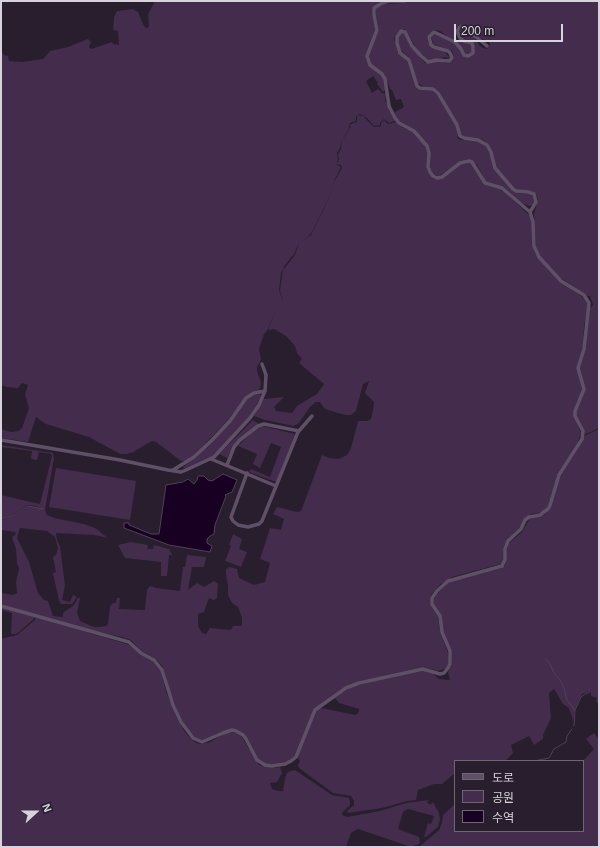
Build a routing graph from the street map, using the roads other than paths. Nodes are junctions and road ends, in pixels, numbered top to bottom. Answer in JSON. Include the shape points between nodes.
{"nodes":[{"id":1,"x":404,"y":1,"type":"edge"},
{"id":2,"x":487,"y":46,"type":"dead end"},
{"id":3,"x":530,"y":212,"type":"junction"},
{"id":4,"x":262,"y":364,"type":"dead end"},
{"id":5,"x":265,"y":391,"type":"junction"},
{"id":6,"x":312,"y":416,"type":"dead end"},
{"id":7,"x":299,"y":431,"type":"junction"},
{"id":8,"x":1,"y":440,"type":"edge"},
{"id":9,"x":211,"y":459,"type":"junction"},
{"id":10,"x":227,"y":465,"type":"junction"},
{"id":11,"x":172,"y":471,"type":"junction"},
{"id":12,"x":246,"y":473,"type":"junction"},
{"id":13,"x":276,"y":486,"type":"junction"},
{"id":14,"x":1,"y":606,"type":"edge"}],
"edges":[{"from":1,"to":3,"type":"street","via":[[389,1],[374,8],[377,30],[367,56],[370,65],[385,79],[395,118],[414,131],[427,146],[428,167],[433,176],[442,177],[460,163],[472,162],[485,183],[502,188]]},
{"from":2,"to":3,"type":"street","via":[[460,27],[457,31],[460,38],[472,43],[473,54],[470,56],[466,56],[458,45],[438,32],[429,37],[431,45],[448,51],[452,58],[449,61],[428,62],[412,46],[405,32],[401,31],[396,43],[402,55],[409,60],[417,86],[433,89],[438,93],[457,125],[460,136],[487,145],[495,168],[513,189],[534,194],[536,202]]},
{"from":3,"to":14,"type":"street","via":[[534,222],[534,246],[539,257],[561,281],[584,295],[589,304],[584,349],[578,368],[584,389],[575,411],[583,434],[559,475],[548,509],[540,515],[529,517],[508,541],[502,566],[448,581],[436,591],[432,604],[440,616],[442,632],[450,651],[450,664],[444,673],[435,673],[423,668],[346,688],[315,710],[296,757],[285,764],[265,765],[257,760],[246,739],[236,731],[232,730],[202,742],[193,738],[181,722],[162,670],[154,660],[129,642]]},
{"from":4,"to":5,"type":"street","via":[[266,375]]},
{"from":5,"to":9,"type":"street","via":[[250,418]]},
{"from":5,"to":11,"type":"street","via":[[246,398],[230,422],[212,440],[194,457]]},
{"from":6,"to":7,"type":"street"},
{"from":7,"to":10,"type":"street","via":[[264,424],[258,426],[234,447]]},
{"from":7,"to":13,"type":"street"},
{"from":8,"to":11,"type":"street"},
{"from":9,"to":10,"type":"street"},
{"from":9,"to":11,"type":"street","via":[[181,472]]},
{"from":10,"to":12,"type":"street"},
{"from":12,"to":13,"type":"street"},
{"from":12,"to":13,"type":"street","via":[[231,514],[233,521],[238,524],[248,527],[259,524]]}]}
